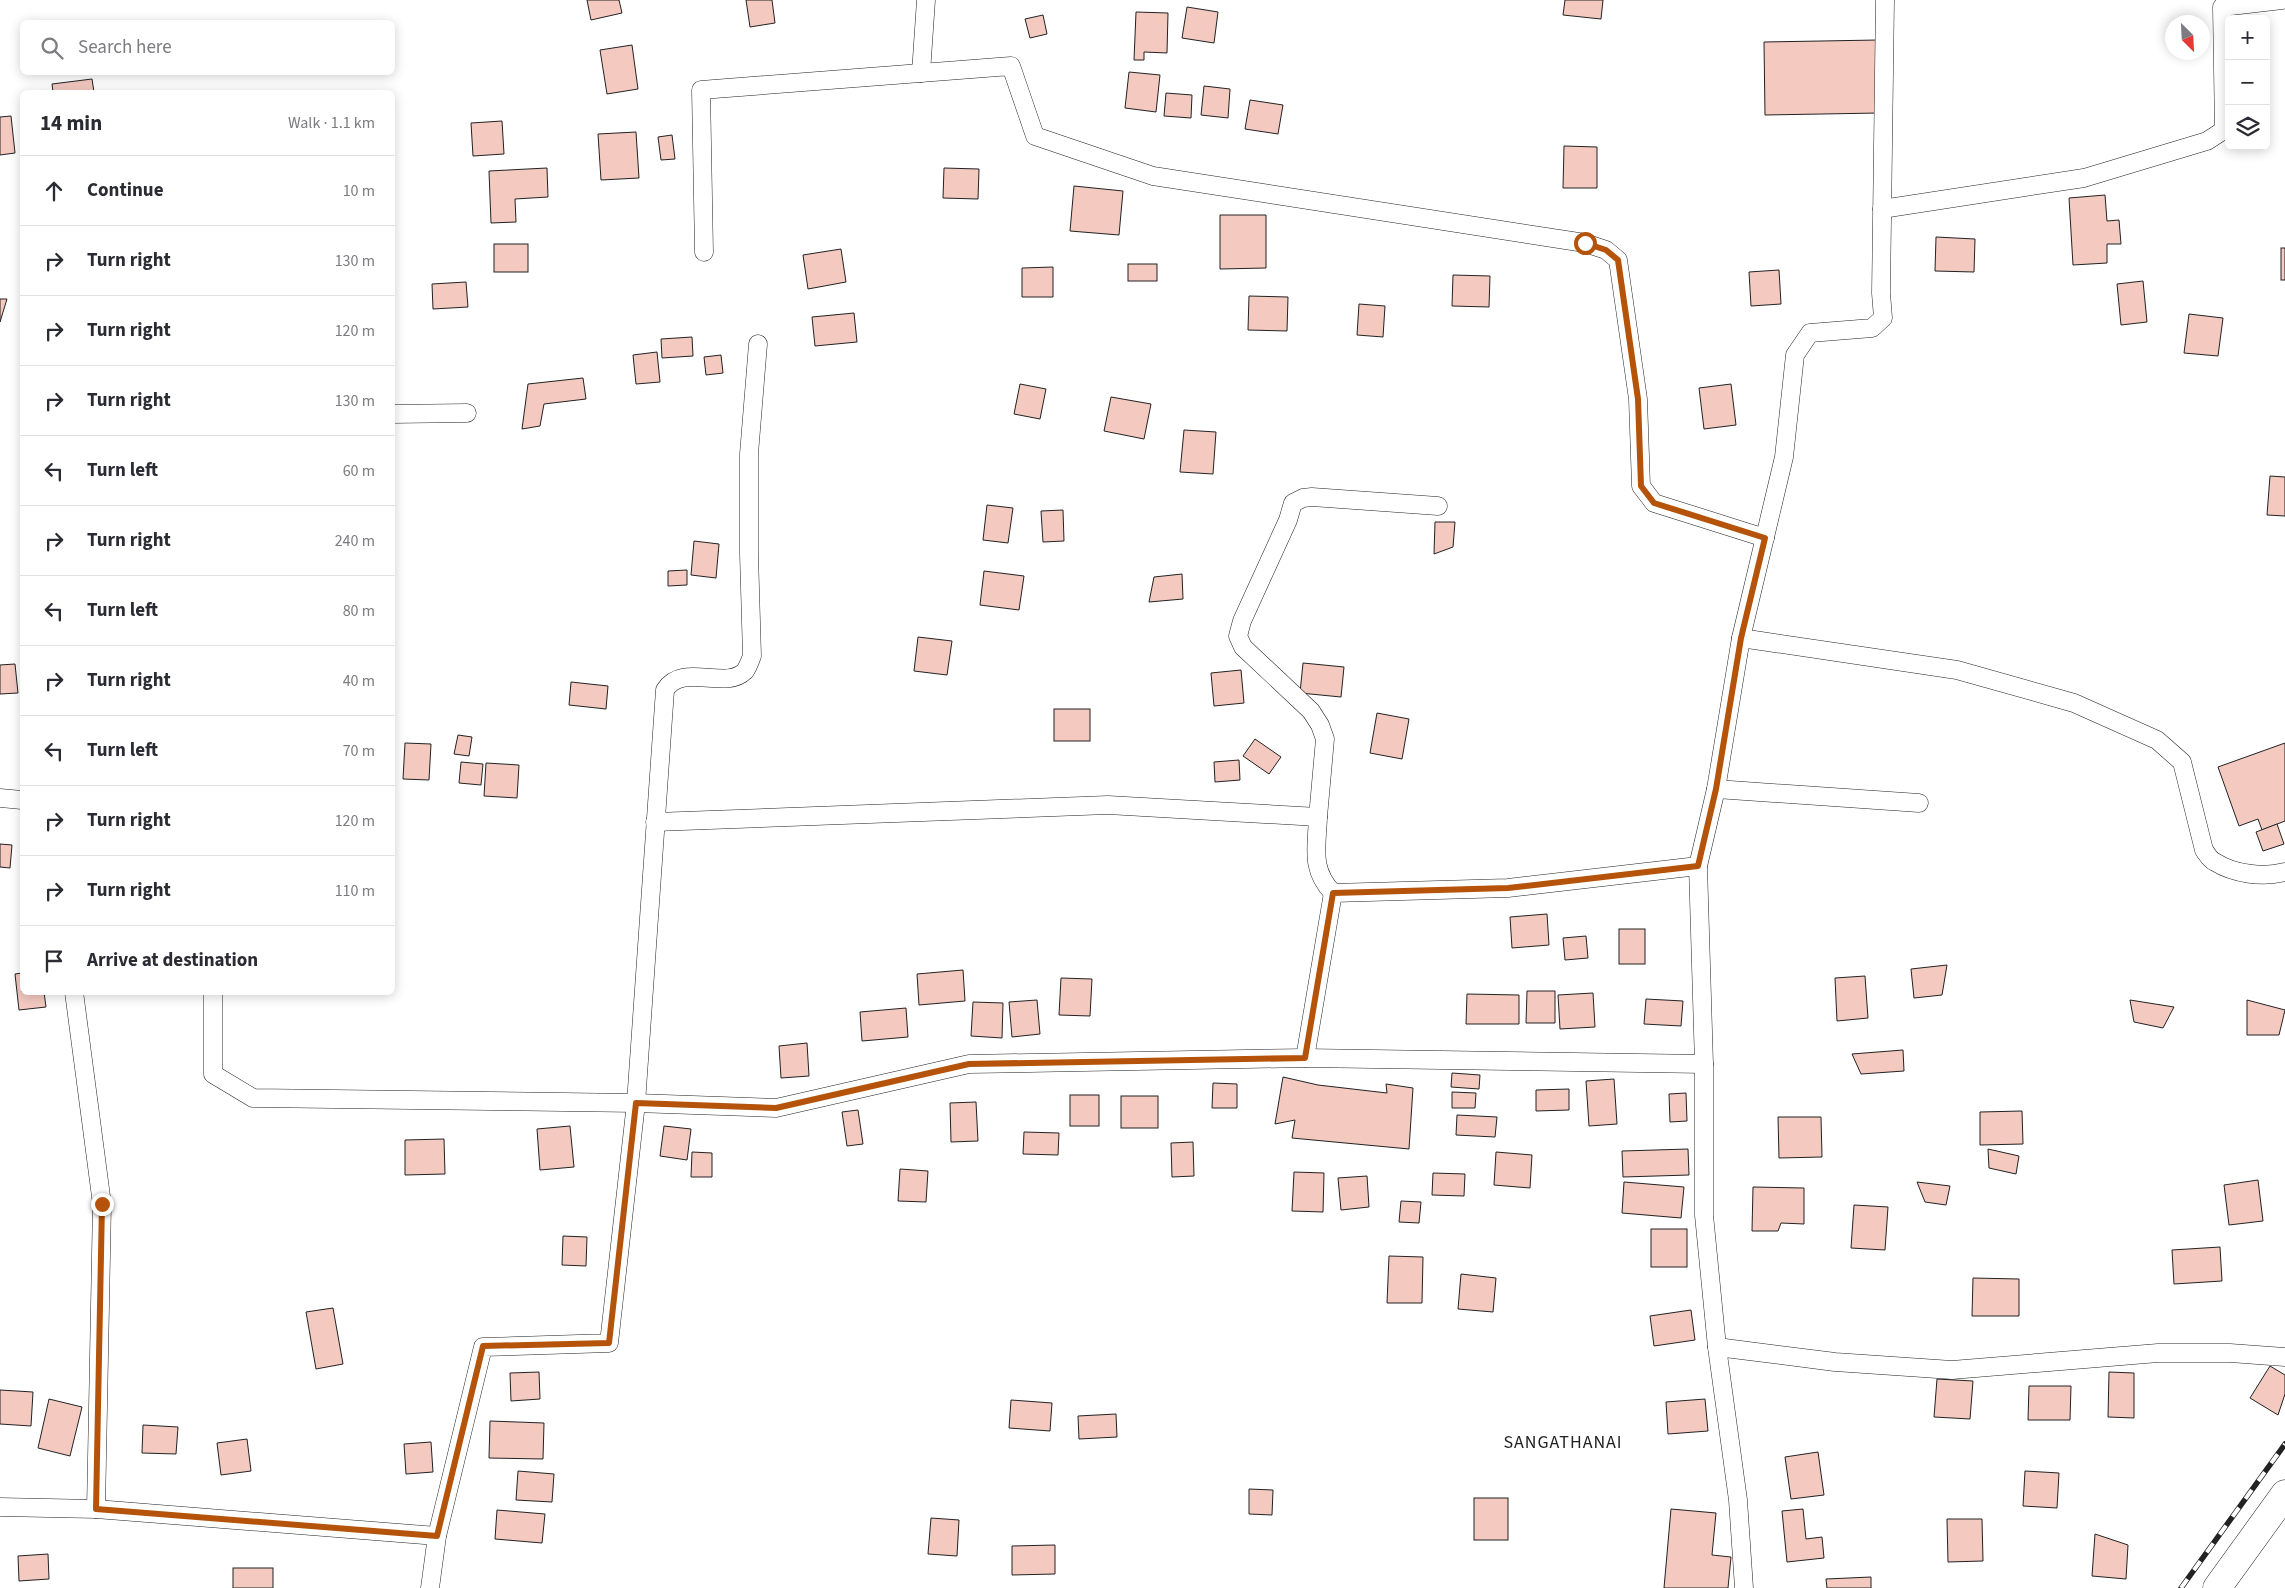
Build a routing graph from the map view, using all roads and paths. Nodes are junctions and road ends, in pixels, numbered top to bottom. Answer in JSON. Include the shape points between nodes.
{"nodes":[{"id":1,"x":926,"y":0,"type":"edge"},
{"id":2,"x":1885,"y":0,"type":"edge"},
{"id":3,"x":2282,"y":0,"type":"edge"},
{"id":4,"x":921,"y":73,"type":"junction"},
{"id":5,"x":1882,"y":209,"type":"junction"},
{"id":6,"x":704,"y":252,"type":"dead end"},
{"id":7,"x":758,"y":344,"type":"dead end"},
{"id":8,"x":467,"y":413,"type":"dead end"},
{"id":9,"x":395,"y":414,"type":"edge"},
{"id":10,"x":1438,"y":506,"type":"dead end"},
{"id":11,"x":1765,"y":538,"type":"junction"},
{"id":12,"x":1741,"y":638,"type":"junction"},
{"id":13,"x":1716,"y":789,"type":"junction"},
{"id":14,"x":0,"y":798,"type":"edge"},
{"id":15,"x":20,"y":800,"type":"edge"},
{"id":16,"x":1919,"y":803,"type":"dead end"},
{"id":17,"x":1318,"y":817,"type":"junction"},
{"id":18,"x":655,"y":822,"type":"junction"},
{"id":19,"x":1698,"y":866,"type":"junction"},
{"id":20,"x":2285,"y":872,"type":"edge"},
{"id":21,"x":1333,"y":893,"type":"junction"},
{"id":22,"x":74,"y":995,"type":"edge"},
{"id":23,"x":213,"y":995,"type":"edge"},
{"id":24,"x":1305,"y":1058,"type":"junction"},
{"id":25,"x":1704,"y":1064,"type":"junction"},
{"id":26,"x":636,"y":1103,"type":"junction"},
{"id":27,"x":1717,"y":1348,"type":"junction"},
{"id":28,"x":2285,"y":1356,"type":"edge"},
{"id":29,"x":2285,"y":1494,"type":"edge"},
{"id":30,"x":0,"y":1506,"type":"edge"},
{"id":31,"x":96,"y":1509,"type":"junction"},
{"id":32,"x":437,"y":1536,"type":"junction"},
{"id":33,"x":430,"y":1588,"type":"edge"},
{"id":34,"x":1744,"y":1588,"type":"edge"},
{"id":35,"x":2217,"y":1588,"type":"edge"}],
"edges":[{"from":1,"to":4,"type":"street"},
{"from":2,"to":5,"type":"street"},
{"from":3,"to":5,"type":"street","via":[[2222,7],[2224,130],[2207,141],[2084,178]]},
{"from":4,"to":6,"type":"street","via":[[701,90]]},
{"from":4,"to":11,"type":"street","via":[[1011,66],[1035,136],[1153,176],[1585,243],[1606,250],[1618,260],[1638,399],[1641,486],[1654,503]]},
{"from":5,"to":11,"type":"street","via":[[1882,318],[1872,328],[1810,333],[1796,355],[1784,457]]},
{"from":7,"to":18,"type":"street","via":[[749,454],[752,656],[746,670],[735,677],[679,678],[664,690]]},
{"from":8,"to":9,"type":"street"},
{"from":10,"to":17,"type":"street","via":[[1312,497],[1293,503],[1242,621],[1238,636],[1243,647],[1311,711],[1326,739]]},
{"from":11,"to":12,"type":"street"},
{"from":12,"to":13,"type":"street"},
{"from":12,"to":20,"type":"street","via":[[1957,670],[2074,703],[2157,740],[2182,762],[2204,850],[2213,862],[2240,872],[2273,876]]},
{"from":13,"to":16,"type":"street"},
{"from":13,"to":19,"type":"street"},
{"from":14,"to":15,"type":"street"},
{"from":17,"to":18,"type":"street","via":[[1108,805]]},
{"from":17,"to":21,"type":"street","via":[[1316,863],[1322,882]]},
{"from":18,"to":26,"type":"street"},
{"from":19,"to":21,"type":"street","via":[[1508,888]]},
{"from":19,"to":25,"type":"street"},
{"from":21,"to":24,"type":"street"},
{"from":22,"to":31,"type":"street","via":[[102,1204]]},
{"from":23,"to":26,"type":"street","via":[[213,1074],[252,1098]]},
{"from":24,"to":25,"type":"street"},
{"from":24,"to":26,"type":"street","via":[[969,1064],[776,1108]]},
{"from":25,"to":27,"type":"street","via":[[1704,1214]]},
{"from":26,"to":32,"type":"street","via":[[609,1343],[483,1346]]},
{"from":27,"to":28,"type":"street","via":[[1835,1362],[1952,1370],[2158,1353]]},
{"from":27,"to":34,"type":"street","via":[[1738,1500]]},
{"from":29,"to":35,"type":"highway"},
{"from":30,"to":31,"type":"street"},
{"from":31,"to":32,"type":"street"},
{"from":32,"to":33,"type":"street"}]}
